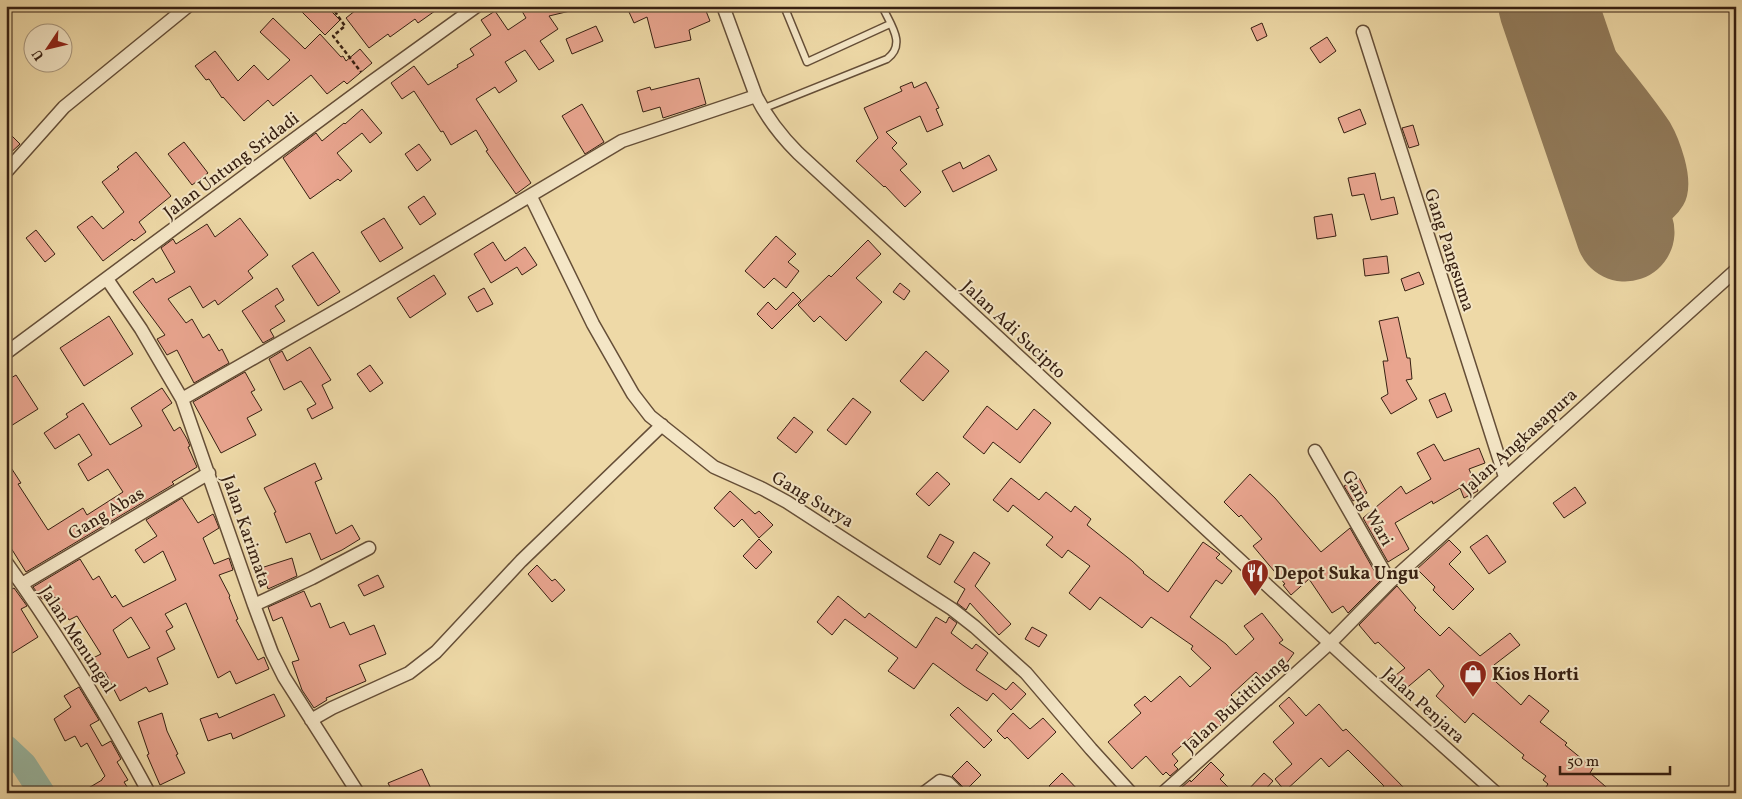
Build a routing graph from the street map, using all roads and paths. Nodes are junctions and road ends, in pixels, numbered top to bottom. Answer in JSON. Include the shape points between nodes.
{"nodes":[{"id":1,"x":188,"y":6,"type":"edge"},
{"id":2,"x":331,"y":6,"type":"edge"},
{"id":3,"x":477,"y":6,"type":"edge"},
{"id":4,"x":723,"y":6,"type":"edge"},
{"id":5,"x":784,"y":6,"type":"edge"},
{"id":6,"x":882,"y":6,"type":"edge"},
{"id":7,"x":890,"y":24,"type":"junction"},
{"id":8,"x":1363,"y":32,"type":"dead end"},
{"id":9,"x":370,"y":83,"type":"junction"},
{"id":10,"x":756,"y":96,"type":"junction"},
{"id":11,"x":762,"y":109,"type":"junction"},
{"id":12,"x":6,"y":172,"type":"edge"},
{"id":13,"x":531,"y":197,"type":"junction"},
{"id":14,"x":1736,"y":270,"type":"edge"},
{"id":15,"x":107,"y":279,"type":"junction"},
{"id":16,"x":7,"y":352,"type":"edge"},
{"id":17,"x":182,"y":399,"type":"junction"},
{"id":18,"x":662,"y":425,"type":"junction"},
{"id":19,"x":1315,"y":451,"type":"dead end"},
{"id":20,"x":209,"y":473,"type":"junction"},
{"id":21,"x":1505,"y":477,"type":"junction"},
{"id":22,"x":369,"y":548,"type":"dead end"},
{"id":23,"x":6,"y":562,"type":"edge"},
{"id":24,"x":1390,"y":582,"type":"junction"},
{"id":25,"x":22,"y":584,"type":"junction"},
{"id":26,"x":254,"y":605,"type":"junction"},
{"id":27,"x":1331,"y":642,"type":"junction"},
{"id":28,"x":311,"y":720,"type":"junction"},
{"id":29,"x":1169,"y":791,"type":"edge"},
{"id":30,"x":149,"y":793,"type":"edge"},
{"id":31,"x":358,"y":793,"type":"edge"},
{"id":32,"x":924,"y":793,"type":"edge"},
{"id":33,"x":958,"y":793,"type":"edge"},
{"id":34,"x":1131,"y":793,"type":"edge"},
{"id":35,"x":1496,"y":793,"type":"edge"}],
"edges":[{"from":1,"to":12,"type":"street","via":[[64,107]]},
{"from":2,"to":9,"type":"path","via":[[345,26],[333,36]]},
{"from":3,"to":9,"type":"street","name":"Jalan Untung Sridadi"},
{"from":4,"to":10,"type":"street","name":"Jalan Adi Sucipto"},
{"from":5,"to":7,"type":"lane","via":[[807,62]]},
{"from":6,"to":7,"type":"lane"},
{"from":7,"to":11,"type":"lane","via":[[897,46],[888,59]]},
{"from":8,"to":21,"type":"street","name":"Gang Pangsuma"},
{"from":9,"to":15,"type":"street","name":"Jalan Untung Sridadi"},
{"from":10,"to":11,"type":"street","name":"Jalan Adi Sucipto"},
{"from":10,"to":13,"type":"street","via":[[622,142]]},
{"from":11,"to":27,"type":"street","name":"Jalan Adi Sucipto","via":[[798,154]]},
{"from":13,"to":17,"type":"street"},
{"from":13,"to":18,"type":"street","name":"Gang Surya","via":[[593,324],[628,386],[650,416]]},
{"from":14,"to":21,"type":"street","name":"Jalan Angkasapura"},
{"from":15,"to":16,"type":"street","name":"Jalan Untung Sridadi"},
{"from":15,"to":17,"type":"street","name":"Jalan Karimata","via":[[142,329]]},
{"from":17,"to":20,"type":"street","name":"Jalan Karimata"},
{"from":18,"to":28,"type":"street","via":[[521,561],[436,652],[409,673]]},
{"from":18,"to":34,"type":"street","name":"Gang Surya","via":[[714,467],[787,502],[967,621],[1026,673]]},
{"from":19,"to":24,"type":"street","name":"Gang Wari"},
{"from":20,"to":25,"type":"street","name":"Gang Abas"},
{"from":20,"to":26,"type":"street","name":"Jalan Karimata"},
{"from":21,"to":24,"type":"street","name":"Jalan Angkasapura"},
{"from":22,"to":26,"type":"street"},
{"from":23,"to":25,"type":"street","name":"Jalan Menungal"},
{"from":24,"to":27,"type":"street","name":"Jalan Angkasapura"},
{"from":25,"to":30,"type":"street","name":"Jalan Menungal","via":[[119,736]]},
{"from":26,"to":28,"type":"street","name":"Jalan Karimata","via":[[272,653]]},
{"from":27,"to":29,"type":"street","name":"Jalan Bukittilung"},
{"from":27,"to":35,"type":"street","name":"Jalan Penjara"},
{"from":28,"to":31,"type":"street","name":"Jalan Karimata"},
{"from":32,"to":33,"type":"street","via":[[940,781],[948,782]]}]}
